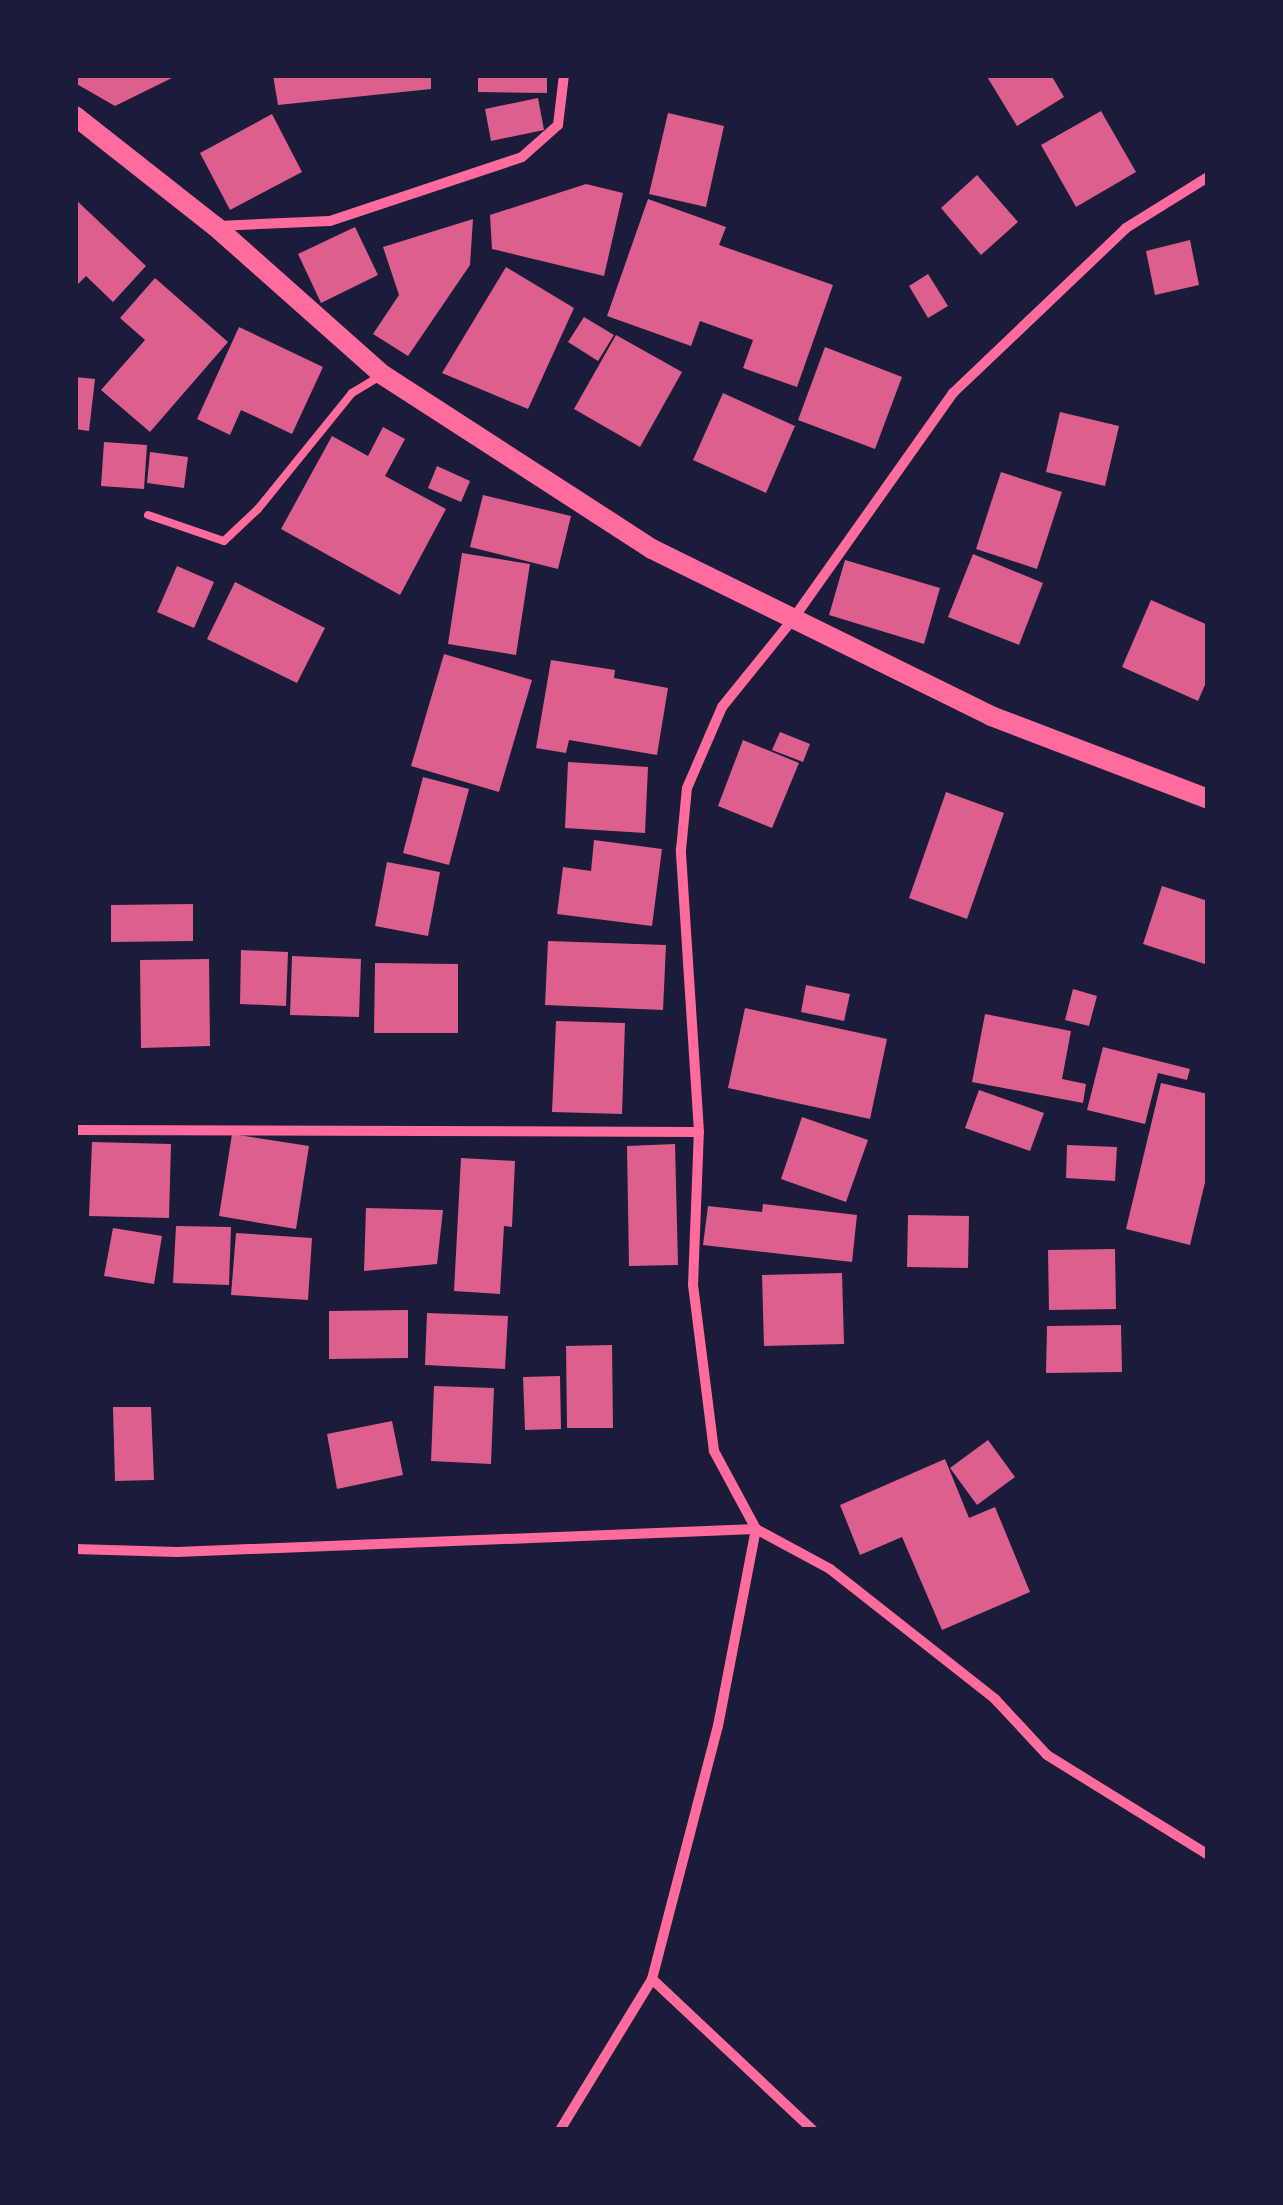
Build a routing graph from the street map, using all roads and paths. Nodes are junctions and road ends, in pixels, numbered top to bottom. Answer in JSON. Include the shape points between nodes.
{"nodes":[{"id":1,"x":564,"y":75,"type":"edge"},
{"id":2,"x":75,"y":116,"type":"edge"},
{"id":3,"x":1208,"y":177,"type":"edge"},
{"id":4,"x":215,"y":226,"type":"junction"},
{"id":5,"x":383,"y":375,"type":"junction"},
{"id":6,"x":148,"y":516,"type":"dead end"},
{"id":7,"x":793,"y":619,"type":"junction"},
{"id":8,"x":1208,"y":799,"type":"edge"},
{"id":9,"x":75,"y":1130,"type":"edge"},
{"id":10,"x":699,"y":1132,"type":"junction"},
{"id":11,"x":756,"y":1529,"type":"junction"},
{"id":12,"x":75,"y":1549,"type":"edge"},
{"id":13,"x":1208,"y":1855,"type":"edge"},
{"id":14,"x":652,"y":1978,"type":"junction"},
{"id":15,"x":560,"y":2130,"type":"edge"},
{"id":16,"x":813,"y":2130,"type":"edge"}],
"edges":[{"from":1,"to":4,"type":"street","via":[[558,126],[522,157],[330,221]]},
{"from":2,"to":4,"type":"main road"},
{"from":3,"to":7,"type":"street","via":[[1126,228],[953,393]]},
{"from":4,"to":5,"type":"main road"},
{"from":5,"to":6,"type":"lane","via":[[352,393],[258,510],[224,541]]},
{"from":5,"to":7,"type":"main road","via":[[652,549]]},
{"from":7,"to":8,"type":"main road","via":[[991,716]]},
{"from":7,"to":10,"type":"street","via":[[722,708],[688,788],[681,850]]},
{"from":9,"to":10,"type":"street"},
{"from":10,"to":11,"type":"street","via":[[692,1284],[714,1451]]},
{"from":11,"to":12,"type":"street","via":[[176,1552]]},
{"from":11,"to":13,"type":"street","via":[[830,1569],[995,1699],[1047,1755]]},
{"from":11,"to":14,"type":"street","via":[[718,1726]]},
{"from":14,"to":15,"type":"street"},
{"from":14,"to":16,"type":"street"}]}
